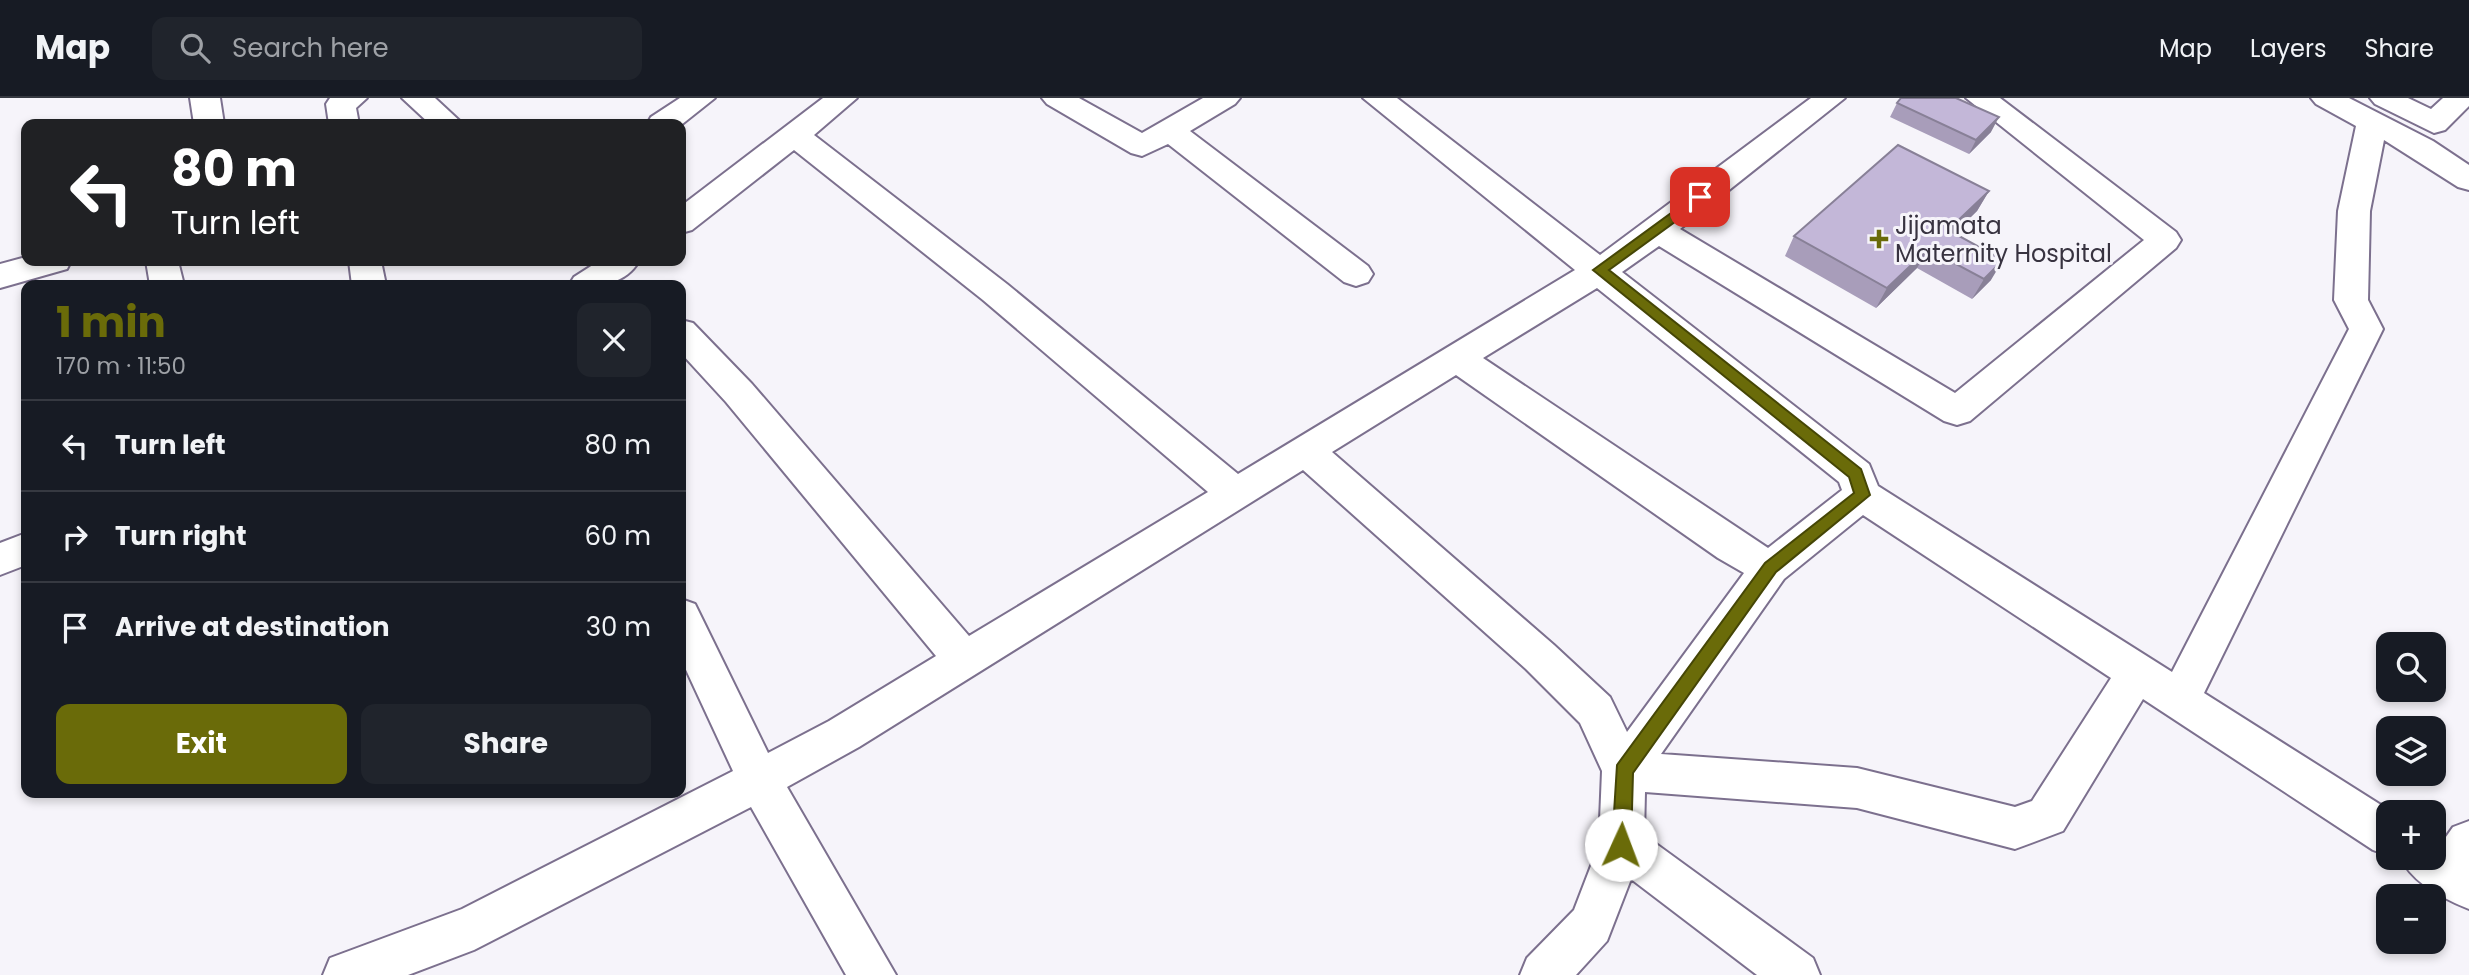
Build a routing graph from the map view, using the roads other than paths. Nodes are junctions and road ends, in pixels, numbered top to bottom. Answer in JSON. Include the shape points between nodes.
{"nodes":[{"id":1,"x":205,"y":98,"type":"edge"},
{"id":2,"x":417,"y":98,"type":"edge"},
{"id":3,"x":700,"y":98,"type":"edge"},
{"id":4,"x":842,"y":98,"type":"edge"},
{"id":5,"x":1058,"y":98,"type":"edge"},
{"id":6,"x":1225,"y":98,"type":"edge"},
{"id":7,"x":1378,"y":98,"type":"edge"},
{"id":8,"x":1830,"y":98,"type":"edge"},
{"id":9,"x":1981,"y":98,"type":"edge"},
{"id":10,"x":2326,"y":98,"type":"edge"},
{"id":11,"x":2460,"y":98,"type":"edge"},
{"id":12,"x":2379,"y":110,"type":"edge"},
{"id":13,"x":208,"y":119,"type":"edge"},
{"id":14,"x":442,"y":119,"type":"edge"},
{"id":15,"x":669,"y":119,"type":"edge"},
{"id":16,"x":1169,"y":130,"type":"junction"},
{"id":17,"x":794,"y":135,"type":"junction"},
{"id":18,"x":2469,"y":180,"type":"edge"},
{"id":19,"x":686,"y":218,"type":"edge"},
{"id":20,"x":1657,"y":230,"type":"junction"},
{"id":21,"x":37,"y":266,"type":"edge"},
{"id":22,"x":623,"y":268,"type":"edge"},
{"id":23,"x":1600,"y":270,"type":"junction"},
{"id":24,"x":1356,"y":274,"type":"dead end"},
{"id":25,"x":0,"y":276,"type":"edge"},
{"id":26,"x":597,"y":280,"type":"edge"},
{"id":27,"x":686,"y":336,"type":"edge"},
{"id":28,"x":1457,"y":358,"type":"junction"},
{"id":29,"x":1306,"y":451,"type":"junction"},
{"id":30,"x":1236,"y":494,"type":"junction"},
{"id":31,"x":1863,"y":495,"type":"junction"},
{"id":32,"x":21,"y":551,"type":"edge"},
{"id":33,"x":0,"y":559,"type":"edge"},
{"id":34,"x":1770,"y":568,"type":"junction"},
{"id":35,"x":686,"y":627,"type":"edge"},
{"id":36,"x":964,"y":660,"type":"junction"},
{"id":37,"x":2137,"y":673,"type":"junction"},
{"id":38,"x":2179,"y":700,"type":"junction"},
{"id":39,"x":1624,"y":771,"type":"junction"},
{"id":40,"x":759,"y":780,"type":"junction"},
{"id":41,"x":2376,"y":827,"type":"edge"},
{"id":42,"x":1621,"y":845,"type":"junction"},
{"id":43,"x":347,"y":975,"type":"edge"},
{"id":44,"x":872,"y":975,"type":"edge"},
{"id":45,"x":1544,"y":975,"type":"edge"},
{"id":46,"x":1796,"y":975,"type":"edge"}],
"edges":[{"from":1,"to":13,"type":"street"},
{"from":2,"to":14,"type":"street"},
{"from":3,"to":15,"type":"street"},
{"from":4,"to":17,"type":"street"},
{"from":5,"to":16,"type":"street","via":[[1142,146]]},
{"from":6,"to":16,"type":"street"},
{"from":7,"to":23,"type":"street"},
{"from":8,"to":20,"type":"street"},
{"from":9,"to":20,"type":"street","via":[[2165,240],[1957,411]]},
{"from":10,"to":12,"type":"street"},
{"from":11,"to":12,"type":"street","via":[[2434,123]]},
{"from":12,"to":18,"type":"street","via":[[2422,148]]},
{"from":12,"to":38,"type":"street","via":[[2354,211],[2351,300],[2366,329]]},
{"from":16,"to":24,"type":"street"},
{"from":17,"to":19,"type":"street"},
{"from":17,"to":30,"type":"street","via":[[995,292]]},
{"from":20,"to":23,"type":"street"},
{"from":21,"to":25,"type":"street"},
{"from":22,"to":26,"type":"street"},
{"from":23,"to":28,"type":"street"},
{"from":23,"to":31,"type":"street","via":[[1856,474]]},
{"from":27,"to":36,"type":"street"},
{"from":28,"to":29,"type":"street"},
{"from":28,"to":34,"type":"street","via":[[1732,547]]},
{"from":29,"to":30,"type":"street"},
{"from":29,"to":39,"type":"street","via":[[1595,710]]},
{"from":30,"to":36,"type":"street"},
{"from":31,"to":34,"type":"street"},
{"from":31,"to":37,"type":"street"},
{"from":32,"to":33,"type":"street"},
{"from":34,"to":39,"type":"street"},
{"from":35,"to":40,"type":"street"},
{"from":36,"to":40,"type":"street"},
{"from":37,"to":38,"type":"street"},
{"from":37,"to":39,"type":"street","via":[[2047,816],[2015,828],[1857,788]]},
{"from":38,"to":41,"type":"street"},
{"from":39,"to":42,"type":"street"},
{"from":40,"to":43,"type":"street","via":[[474,927]]},
{"from":40,"to":44,"type":"street"},
{"from":42,"to":45,"type":"street","via":[[1591,925]]},
{"from":42,"to":46,"type":"street"}]}
